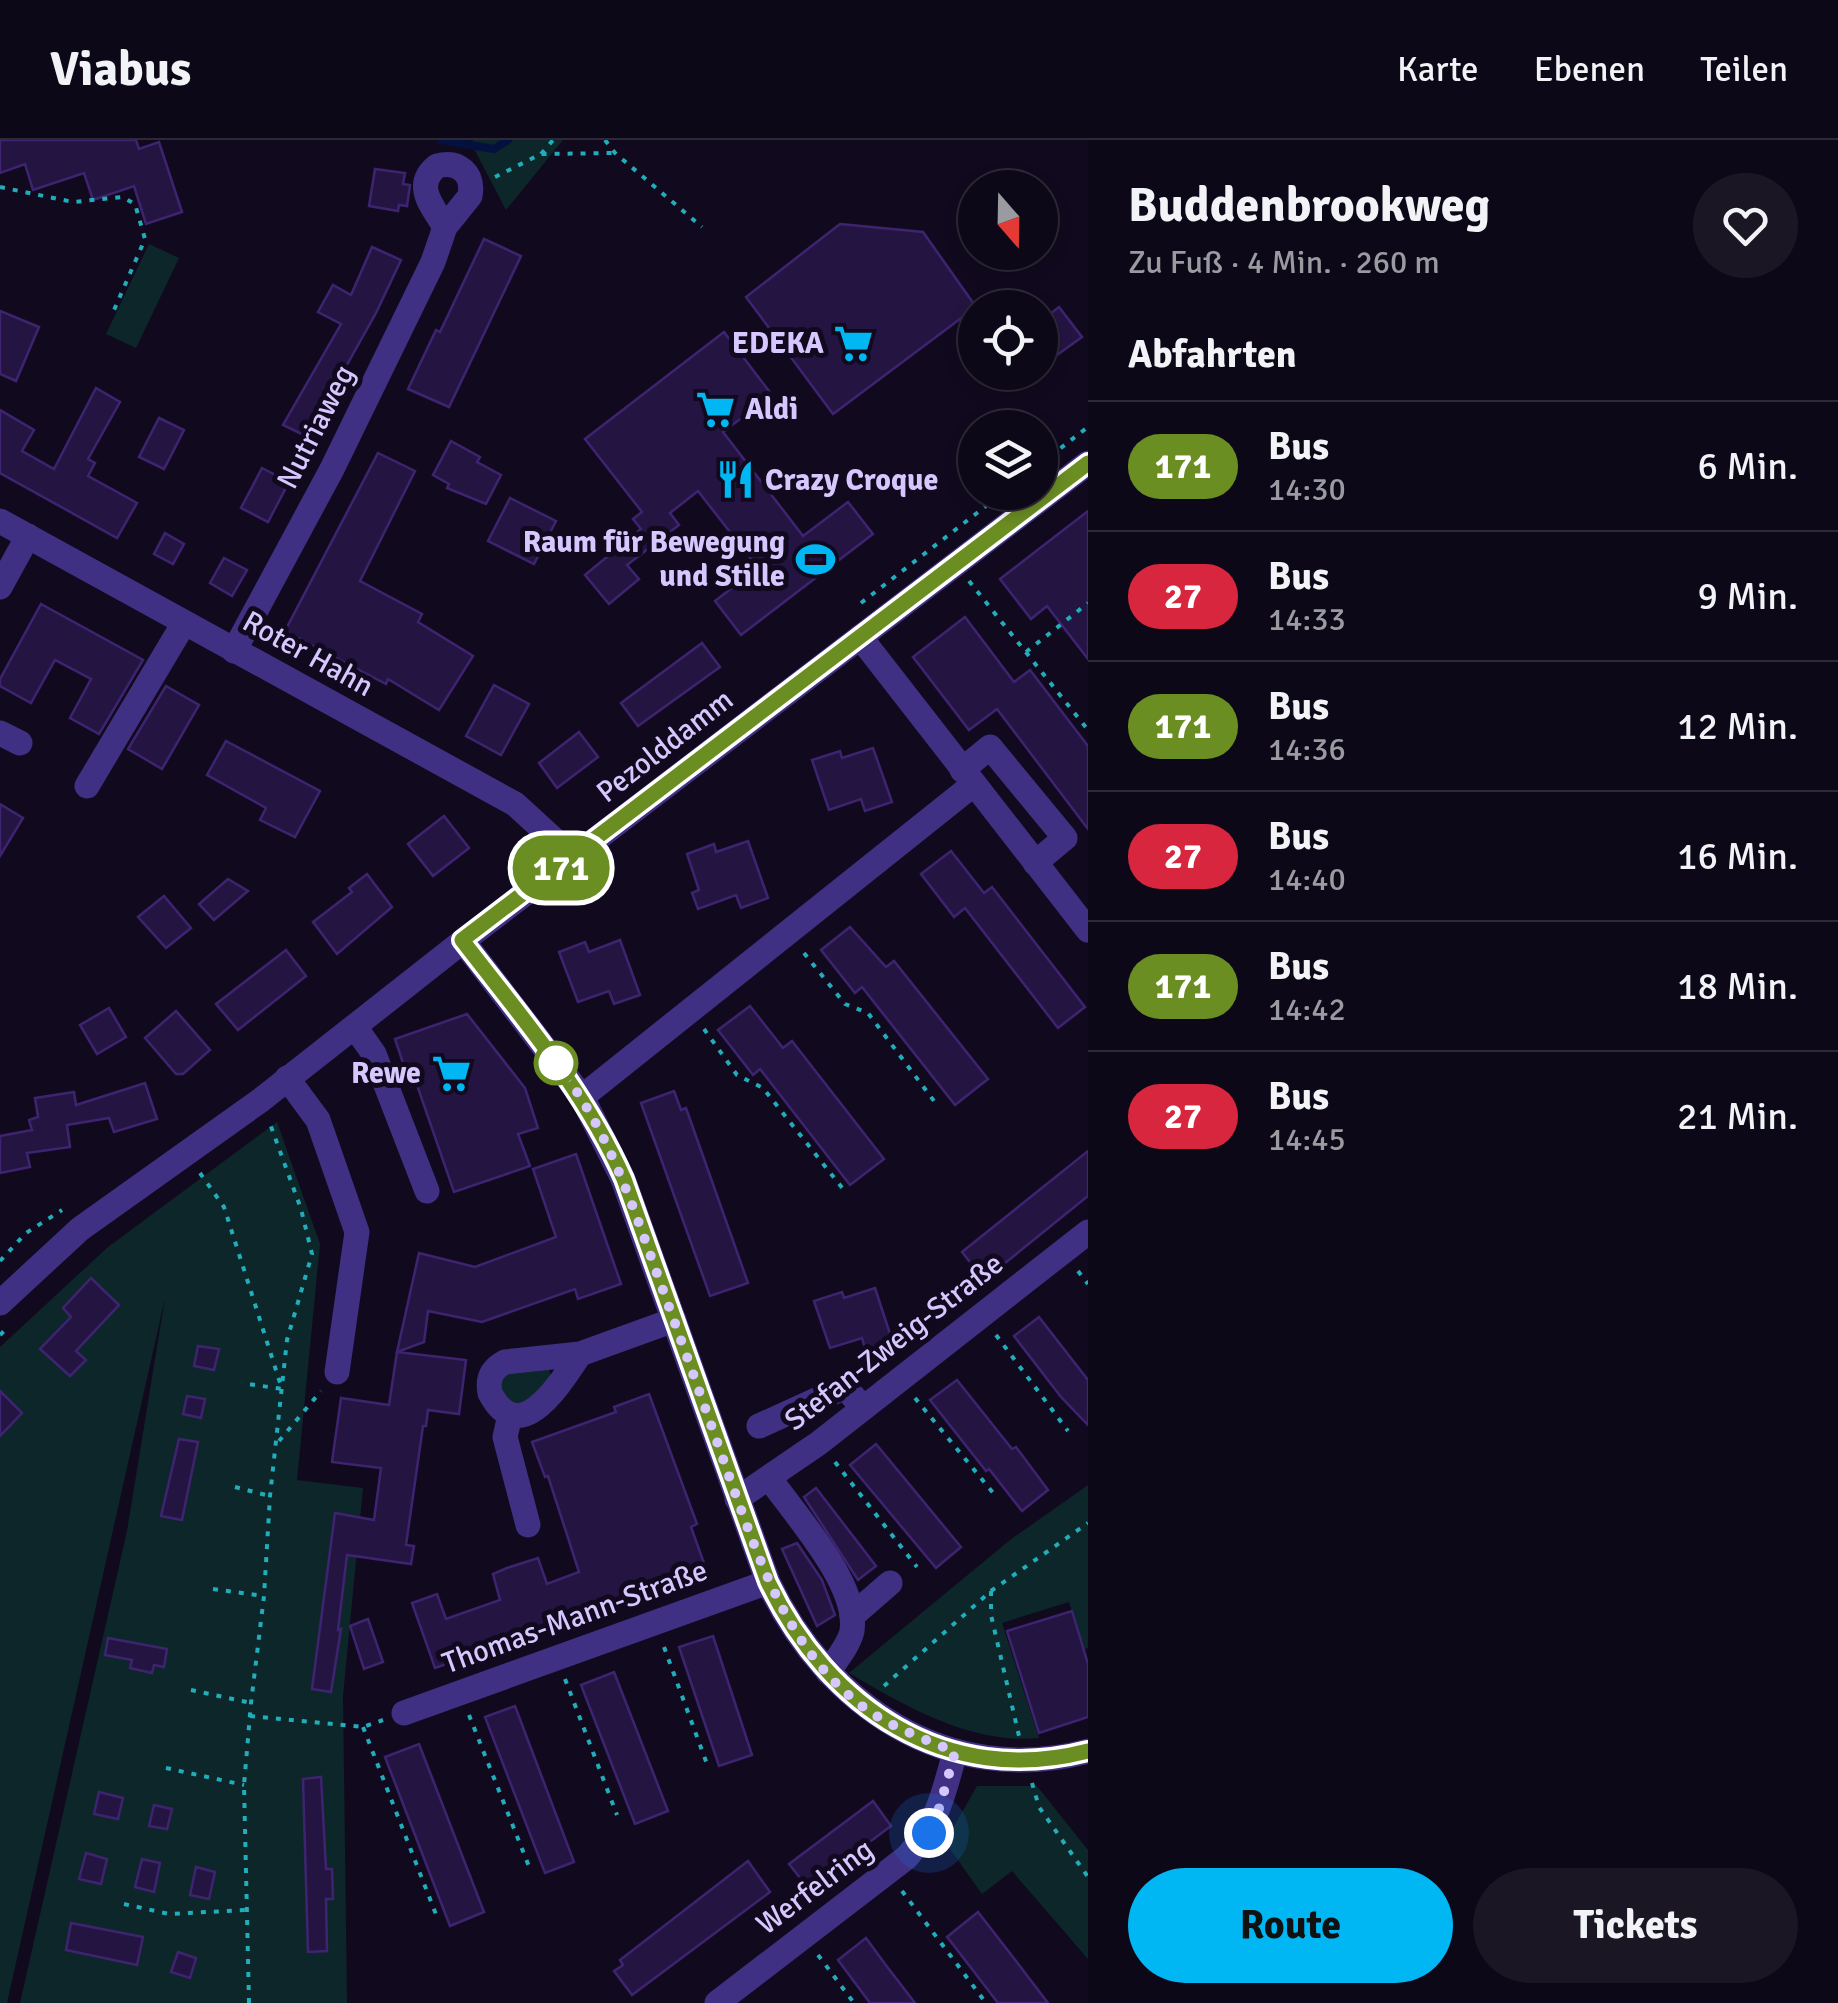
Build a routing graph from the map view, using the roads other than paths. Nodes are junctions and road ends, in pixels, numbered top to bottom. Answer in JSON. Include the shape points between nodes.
{"nodes":[{"id":1,"x":445,"y":226,"type":"junction"},
{"id":2,"x":1088,"y":462,"type":"edge"},
{"id":3,"x":0,"y":521,"type":"edge"},
{"id":4,"x":28,"y":536,"type":"junction"},
{"id":5,"x":0,"y":587,"type":"edge"},
{"id":6,"x":184,"y":623,"type":"junction"},
{"id":7,"x":860,"y":638,"type":"junction"},
{"id":8,"x":234,"y":651,"type":"junction"},
{"id":9,"x":968,"y":777,"type":"junction"},
{"id":10,"x":88,"y":786,"type":"dead end"},
{"id":11,"x":574,"y":858,"type":"junction"},
{"id":12,"x":1035,"y":862,"type":"junction"},
{"id":13,"x":1088,"y":930,"type":"edge"},
{"id":14,"x":462,"y":940,"type":"junction"},
{"id":15,"x":355,"y":1027,"type":"junction"},
{"id":16,"x":287,"y":1078,"type":"junction"},
{"id":17,"x":582,"y":1097,"type":"junction"},
{"id":18,"x":427,"y":1190,"type":"dead end"},
{"id":19,"x":1088,"y":1232,"type":"edge"},
{"id":20,"x":0,"y":1302,"type":"edge"},
{"id":21,"x":674,"y":1320,"type":"junction"},
{"id":22,"x":580,"y":1354,"type":"junction"},
{"id":23,"x":337,"y":1372,"type":"road end"},
{"id":24,"x":863,"y":1408,"type":"junction"},
{"id":25,"x":510,"y":1415,"type":"junction"},
{"id":26,"x":759,"y":1426,"type":"dead end"},
{"id":27,"x":770,"y":1479,"type":"junction"},
{"id":28,"x":737,"y":1498,"type":"junction"},
{"id":29,"x":528,"y":1525,"type":"dead end"},
{"id":30,"x":768,"y":1582,"type":"junction"},
{"id":31,"x":890,"y":1583,"type":"dead end"},
{"id":32,"x":852,"y":1616,"type":"junction"},
{"id":33,"x":828,"y":1672,"type":"junction"},
{"id":34,"x":404,"y":1713,"type":"road end"},
{"id":35,"x":1088,"y":1750,"type":"edge"},
{"id":36,"x":955,"y":1752,"type":"junction"},
{"id":37,"x":717,"y":2003,"type":"edge"}],
"edges":[{"from":1,"to":1,"type":"street","name":"Nutriaweg","via":[[472,189],[466,173],[451,164],[427,176],[425,194]]},
{"from":1,"to":8,"type":"street","name":"Nutriaweg","via":[[332,470]]},
{"from":2,"to":7,"type":"street","name":"Pezolddamm"},
{"from":3,"to":4,"type":"street","name":"Roter Hahn"},
{"from":4,"to":5,"type":"street"},
{"from":4,"to":6,"type":"street","name":"Roter Hahn"},
{"from":6,"to":8,"type":"street","name":"Roter Hahn"},
{"from":6,"to":10,"type":"street"},
{"from":7,"to":9,"type":"street"},
{"from":7,"to":11,"type":"street","name":"Pezolddamm"},
{"from":8,"to":11,"type":"street","name":"Roter Hahn","via":[[516,804]]},
{"from":9,"to":12,"type":"street"},
{"from":9,"to":12,"type":"street","via":[[990,746],[1065,838]]},
{"from":9,"to":17,"type":"street"},
{"from":11,"to":14,"type":"street","name":"Pezolddamm"},
{"from":12,"to":13,"type":"street"},
{"from":14,"to":15,"type":"street","name":"Pezolddamm"},
{"from":14,"to":17,"type":"street"},
{"from":15,"to":16,"type":"street","name":"Pezolddamm"},
{"from":15,"to":18,"type":"street","via":[[374,1054]]},
{"from":16,"to":20,"type":"street","name":"Pezolddamm","via":[[80,1228]]},
{"from":16,"to":23,"type":"street","via":[[318,1120],[357,1232]]},
{"from":17,"to":21,"type":"street","via":[[624,1179]]},
{"from":19,"to":24,"type":"street","name":"Stefan-Zweig-Straße"},
{"from":21,"to":22,"type":"street"},
{"from":21,"to":28,"type":"street"},
{"from":22,"to":25,"type":"street","via":[[538,1407]]},
{"from":22,"to":25,"type":"street","via":[[495,1367],[490,1393]]},
{"from":24,"to":26,"type":"street","via":[[846,1387]]},
{"from":24,"to":27,"type":"street","name":"Stefan-Zweig-Straße"},
{"from":25,"to":29,"type":"street","via":[[505,1437]]},
{"from":27,"to":28,"type":"street","name":"Stefan-Zweig-Straße"},
{"from":27,"to":32,"type":"street","via":[[827,1559]]},
{"from":28,"to":30,"type":"street"},
{"from":30,"to":33,"type":"street","via":[[796,1635]]},
{"from":30,"to":34,"type":"street","name":"Thomas-Mann-Straße"},
{"from":31,"to":32,"type":"street"},
{"from":32,"to":33,"type":"street","via":[[852,1635]]},
{"from":33,"to":36,"type":"street","via":[[891,1725]]},
{"from":35,"to":36,"type":"street","via":[[1025,1759]]},
{"from":36,"to":37,"type":"street","name":"Werfelring","via":[[929,1833],[908,1857]]}]}
